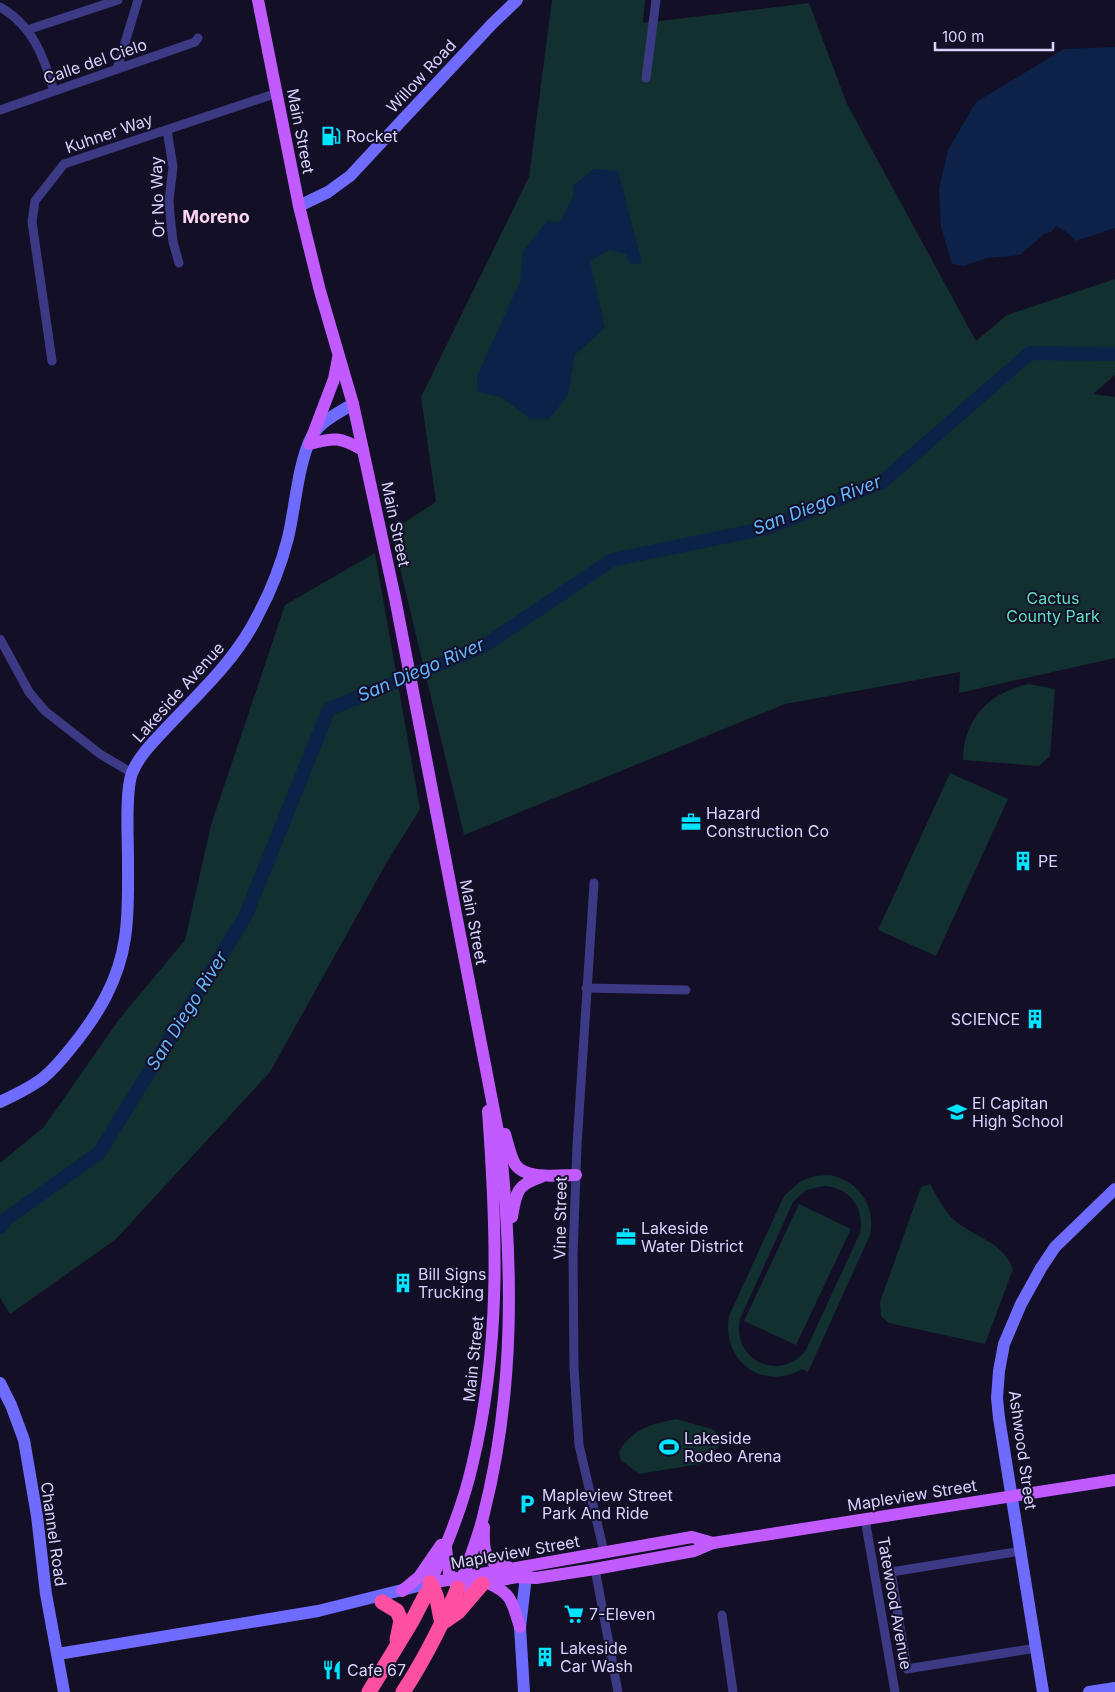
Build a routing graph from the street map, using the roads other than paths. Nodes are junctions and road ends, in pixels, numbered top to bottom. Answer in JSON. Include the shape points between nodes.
{"nodes":[{"id":1,"x":118,"y":0,"type":"edge"},
{"id":2,"x":138,"y":0,"type":"edge"},
{"id":3,"x":258,"y":0,"type":"edge"},
{"id":4,"x":517,"y":0,"type":"edge"},
{"id":5,"x":656,"y":0,"type":"edge"},
{"id":6,"x":0,"y":7,"type":"edge"},
{"id":7,"x":27,"y":30,"type":"junction"},
{"id":8,"x":198,"y":38,"type":"dead end"},
{"id":9,"x":117,"y":69,"type":"junction"},
{"id":10,"x":646,"y":78,"type":"dead end"},
{"id":11,"x":54,"y":91,"type":"junction"},
{"id":12,"x":277,"y":93,"type":"junction"},
{"id":13,"x":0,"y":110,"type":"edge"},
{"id":14,"x":167,"y":130,"type":"junction"},
{"id":15,"x":299,"y":206,"type":"junction"},
{"id":16,"x":179,"y":263,"type":"dead end"},
{"id":17,"x":339,"y":356,"type":"junction"},
{"id":18,"x":52,"y":361,"type":"dead end"},
{"id":19,"x":353,"y":404,"type":"junction"},
{"id":20,"x":310,"y":440,"type":"junction"},
{"id":21,"x":363,"y":450,"type":"junction"},
{"id":22,"x":0,"y":639,"type":"edge"},
{"id":23,"x":132,"y":773,"type":"junction"},
{"id":24,"x":594,"y":883,"type":"dead end"},
{"id":25,"x":586,"y":988,"type":"junction"},
{"id":26,"x":686,"y":990,"type":"dead end"},
{"id":27,"x":484,"y":1059,"type":"junction"},
{"id":28,"x":0,"y":1102,"type":"edge"},
{"id":29,"x":576,"y":1175,"type":"junction"},
{"id":30,"x":543,"y":1176,"type":"junction"},
{"id":31,"x":1115,"y":1189,"type":"edge"},
{"id":32,"x":509,"y":1242,"type":"junction"},
{"id":33,"x":0,"y":1383,"type":"edge"},
{"id":34,"x":1115,"y":1480,"type":"edge"},
{"id":35,"x":1012,"y":1496,"type":"junction"},
{"id":36,"x":484,"y":1514,"type":"junction"},
{"id":37,"x":865,"y":1519,"type":"junction"},
{"id":38,"x":447,"y":1542,"type":"junction"},
{"id":39,"x":713,"y":1543,"type":"junction"},
{"id":40,"x":1021,"y":1551,"type":"junction"},
{"id":41,"x":604,"y":1552,"type":"junction"},
{"id":42,"x":596,"y":1569,"type":"junction"},
{"id":43,"x":523,"y":1570,"type":"junction"},
{"id":44,"x":457,"y":1582,"type":"junction"},
{"id":45,"x":485,"y":1583,"type":"junction"},
{"id":46,"x":402,"y":1590,"type":"junction"},
{"id":47,"x":431,"y":1590,"type":"junction"},
{"id":48,"x":382,"y":1602,"type":"junction"},
{"id":49,"x":354,"y":1604,"type":"junction"},
{"id":50,"x":722,"y":1615,"type":"dead end"},
{"id":51,"x":442,"y":1623,"type":"junction"},
{"id":52,"x":520,"y":1628,"type":"junction"},
{"id":53,"x":1036,"y":1648,"type":"junction"},
{"id":54,"x":393,"y":1653,"type":"junction"},
{"id":55,"x":58,"y":1654,"type":"junction"},
{"id":56,"x":1115,"y":1688,"type":"edge"},
{"id":57,"x":64,"y":1692,"type":"edge"},
{"id":58,"x":369,"y":1692,"type":"edge"},
{"id":59,"x":403,"y":1692,"type":"edge"},
{"id":60,"x":524,"y":1692,"type":"edge"},
{"id":61,"x":618,"y":1692,"type":"edge"},
{"id":62,"x":733,"y":1692,"type":"edge"},
{"id":63,"x":895,"y":1692,"type":"edge"},
{"id":64,"x":1043,"y":1692,"type":"edge"},
{"id":65,"x":1089,"y":1692,"type":"edge"}],
"edges":[{"from":1,"to":7,"type":"street"},
{"from":2,"to":9,"type":"street"},
{"from":3,"to":12,"type":"main road","name":"Main Street"},
{"from":4,"to":15,"type":"main road","name":"Willow Road","via":[[350,176],[328,192]]},
{"from":5,"to":10,"type":"street"},
{"from":6,"to":7,"type":"street"},
{"from":7,"to":11,"type":"street","via":[[43,56]]},
{"from":8,"to":9,"type":"street","name":"Calle del Cielo","via":[[195,42]]},
{"from":9,"to":11,"type":"street","name":"Calle del Cielo"},
{"from":11,"to":13,"type":"street","name":"Calle del Cielo"},
{"from":12,"to":14,"type":"street","name":"Kuhner Way"},
{"from":12,"to":15,"type":"main road","name":"Main Street"},
{"from":14,"to":16,"type":"street","name":"Or No Way","via":[[173,166],[169,200],[173,242]]},
{"from":14,"to":18,"type":"street","name":"Kuhner Way","via":[[64,164],[34,201],[33,241]]},
{"from":15,"to":17,"type":"main road","name":"Main Street"},
{"from":17,"to":19,"type":"main road","name":"Main Street"},
{"from":17,"to":20,"type":"main road","via":[[334,379]]},
{"from":19,"to":20,"type":"main road","name":"Lakeside Avenue","via":[[328,420]]},
{"from":19,"to":21,"type":"main road","name":"Main Street"},
{"from":20,"to":21,"type":"main road","via":[[345,440]]},
{"from":20,"to":23,"type":"main road","name":"Lakeside Avenue","via":[[288,539],[258,617],[229,661],[148,748]]},
{"from":21,"to":27,"type":"main road","name":"Main Street"},
{"from":22,"to":23,"type":"street","via":[[29,692],[45,711],[100,754]]},
{"from":23,"to":28,"type":"main road","name":"Lakeside Avenue","via":[[128,798],[128,911],[125,940],[111,989],[60,1061],[28,1088]]},
{"from":24,"to":25,"type":"street","name":"Vine Street"},
{"from":25,"to":26,"type":"street"},
{"from":25,"to":29,"type":"street","name":"Vine Street"},
{"from":27,"to":30,"type":"main road","via":[[515,1164],[528,1174]]},
{"from":27,"to":32,"type":"main road","name":"Main Street","via":[[500,1142]]},
{"from":27,"to":38,"type":"main road","name":"Main Street","via":[[495,1200],[495,1302],[489,1375],[480,1430],[472,1468]]},
{"from":29,"to":30,"type":"main road"},
{"from":29,"to":41,"type":"street","name":"Vine Street","via":[[574,1359],[579,1445]]},
{"from":30,"to":32,"type":"main road","via":[[530,1180],[517,1191]]},
{"from":31,"to":35,"type":"main road","name":"Ashwood Street","via":[[1055,1247],[1021,1304],[1004,1344],[997,1398]]},
{"from":32,"to":36,"type":"main road","name":"Main Street","via":[[510,1293],[504,1407]]},
{"from":33,"to":55,"type":"main road","name":"Channel Road","via":[[24,1440]]},
{"from":34,"to":35,"type":"main road","name":"Mapleview Street"},
{"from":35,"to":37,"type":"main road","name":"Mapleview Street"},
{"from":35,"to":40,"type":"main road","name":"Ashwood Street"},
{"from":36,"to":43,"type":"main road","via":[[484,1549],[490,1561]]},
{"from":36,"to":44,"type":"main road","name":"Main Street"},
{"from":37,"to":39,"type":"main road","name":"Mapleview Street"},
{"from":37,"to":63,"type":"street","name":"Tatewood Avenue"},
{"from":38,"to":44,"type":"main road","via":[[449,1570]]},
{"from":38,"to":46,"type":"main road","via":[[437,1549],[418,1577]]},
{"from":38,"to":47,"type":"main road","name":"Main Street"},
{"from":39,"to":41,"type":"main road","name":"Mapleview Street","via":[[692,1537]]},
{"from":39,"to":42,"type":"main road","name":"Mapleview Street","via":[[694,1551]]},
{"from":40,"to":53,"type":"main road","name":"Ashwood Street"},
{"from":40,"to":53,"type":"street","via":[[891,1572],[907,1668]]},
{"from":41,"to":43,"type":"main road","name":"Mapleview Street"},
{"from":42,"to":43,"type":"main road","name":"Mapleview Street","via":[[536,1578]]},
{"from":42,"to":61,"type":"street"},
{"from":43,"to":44,"type":"main road","name":"Mapleview Street"},
{"from":43,"to":45,"type":"main road","name":"Mapleview Street"},
{"from":43,"to":52,"type":"main road"},
{"from":44,"to":45,"type":"main road","name":"Mapleview Street"},
{"from":44,"to":47,"type":"main road","name":"Mapleview Street"},
{"from":44,"to":51,"type":"highway"},
{"from":45,"to":51,"type":"highway","via":[[458,1612]]},
{"from":45,"to":52,"type":"main road","via":[[510,1597]]},
{"from":46,"to":47,"type":"main road","name":"Mapleview Street"},
{"from":46,"to":49,"type":"main road","name":"Mapleview Street"},
{"from":47,"to":48,"type":"main road","name":"Mapleview Street"},
{"from":47,"to":51,"type":"highway"},
{"from":47,"to":54,"type":"highway"},
{"from":48,"to":49,"type":"main road","name":"Mapleview Street","via":[[362,1606]]},
{"from":48,"to":54,"type":"highway","via":[[397,1611],[401,1620]]},
{"from":49,"to":55,"type":"main road","name":"Mapleview Street"},
{"from":50,"to":62,"type":"street"},
{"from":51,"to":59,"type":"highway"},
{"from":52,"to":60,"type":"main road"},
{"from":53,"to":64,"type":"main road","name":"Ashwood Street"},
{"from":54,"to":58,"type":"highway"},
{"from":55,"to":57,"type":"main road","name":"Channel Road"},
{"from":56,"to":65,"type":"main road"}]}
